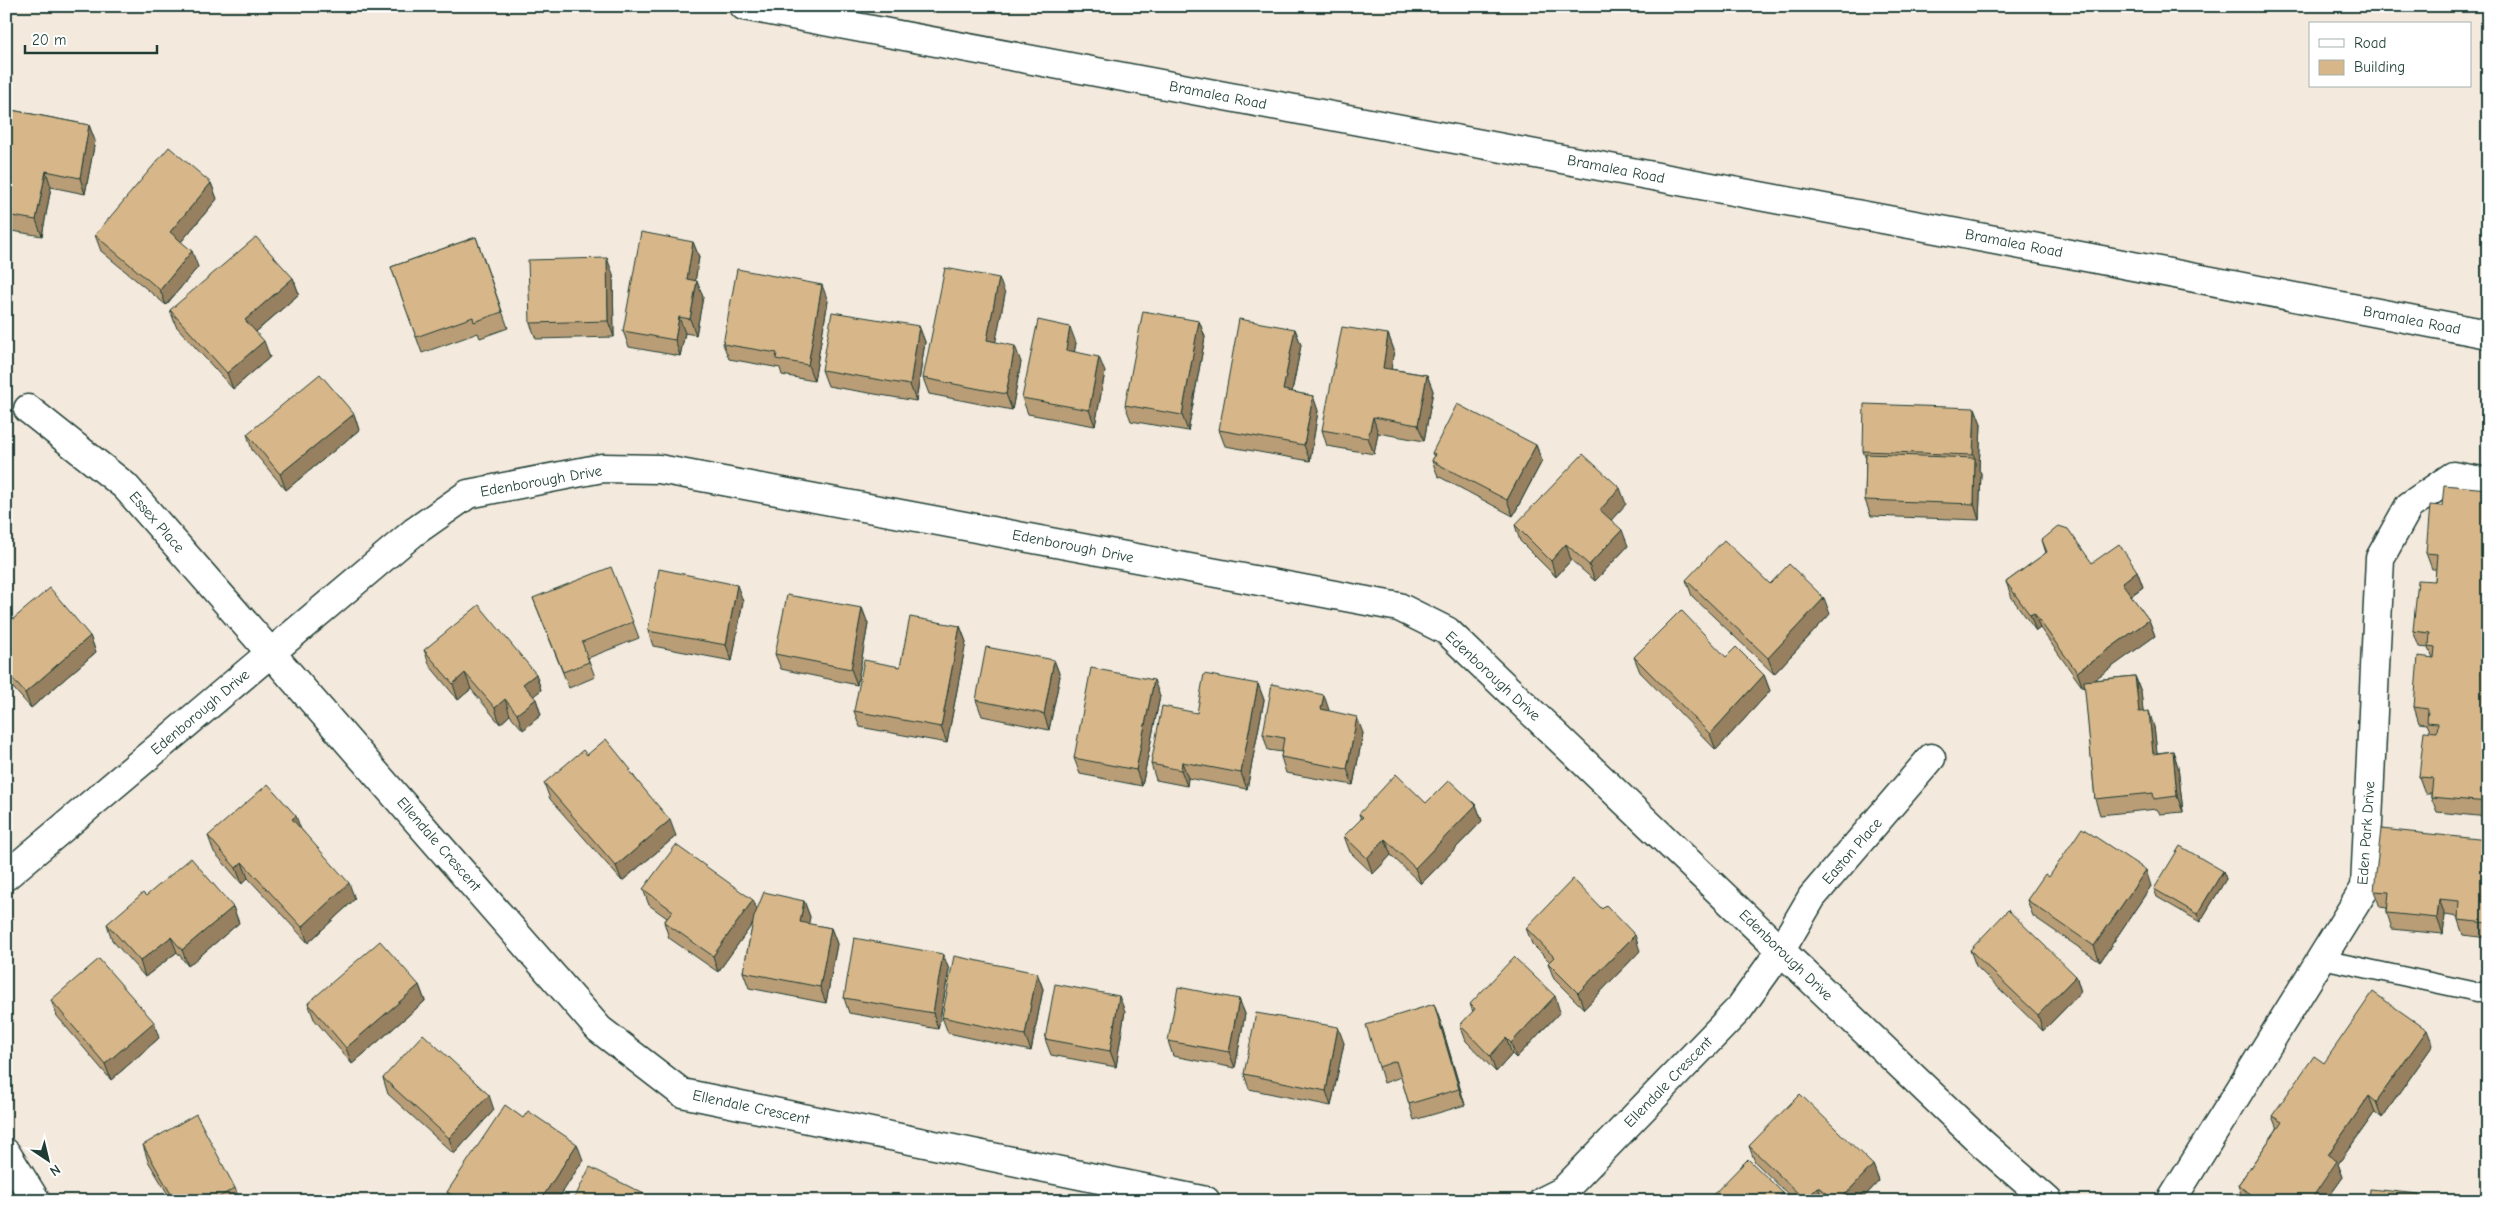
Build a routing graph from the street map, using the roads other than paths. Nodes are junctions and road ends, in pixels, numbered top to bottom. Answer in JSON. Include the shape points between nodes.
{"nodes":[{"id":1,"x":744,"y":6,"type":"edge"},
{"id":2,"x":2488,"y":334,"type":"edge"},
{"id":3,"x":28,"y":409,"type":"dead end"},
{"id":4,"x":2488,"y":482,"type":"edge"},
{"id":5,"x":272,"y":652,"type":"junction"},
{"id":6,"x":1931,"y":758,"type":"dead end"},
{"id":7,"x":6,"y":876,"type":"edge"},
{"id":8,"x":1781,"y":950,"type":"junction"},
{"id":9,"x":2322,"y":959,"type":"junction"},
{"id":10,"x":2488,"y":992,"type":"edge"},
{"id":11,"x":6,"y":1153,"type":"edge"},
{"id":12,"x":36,"y":1201,"type":"edge"},
{"id":13,"x":1206,"y":1201,"type":"edge"},
{"id":14,"x":1543,"y":1201,"type":"edge"},
{"id":15,"x":2048,"y":1201,"type":"edge"},
{"id":16,"x":2170,"y":1201,"type":"edge"}],
"edges":[{"from":1,"to":2,"type":"street","name":"Bramalea Road"},
{"from":3,"to":5,"type":"street","name":"Essex Place","via":[[126,486]]},
{"from":4,"to":9,"type":"street","name":"Eden Park Drive","via":[[2453,476],[2409,506],[2380,558],[2364,888]]},
{"from":5,"to":7,"type":"street","name":"Edenborough Drive"},
{"from":5,"to":8,"type":"street","name":"Edenborough Drive","via":[[414,532],[468,494],[602,468],[659,470],[1399,607],[1447,631]]},
{"from":5,"to":13,"type":"street","name":"Ellendale Crescent","via":[[599,1029],[682,1093]]},
{"from":6,"to":8,"type":"street","name":"Easton Place","via":[[1812,897]]},
{"from":8,"to":14,"type":"street","name":"Ellendale Crescent","via":[[1739,1009],[1563,1191]]},
{"from":8,"to":15,"type":"street","name":"Edenborough Drive","via":[[1983,1144]]},
{"from":9,"to":10,"type":"lane"},
{"from":9,"to":16,"type":"street","name":"Eden Park Drive"},
{"from":11,"to":12,"type":"street"}]}
